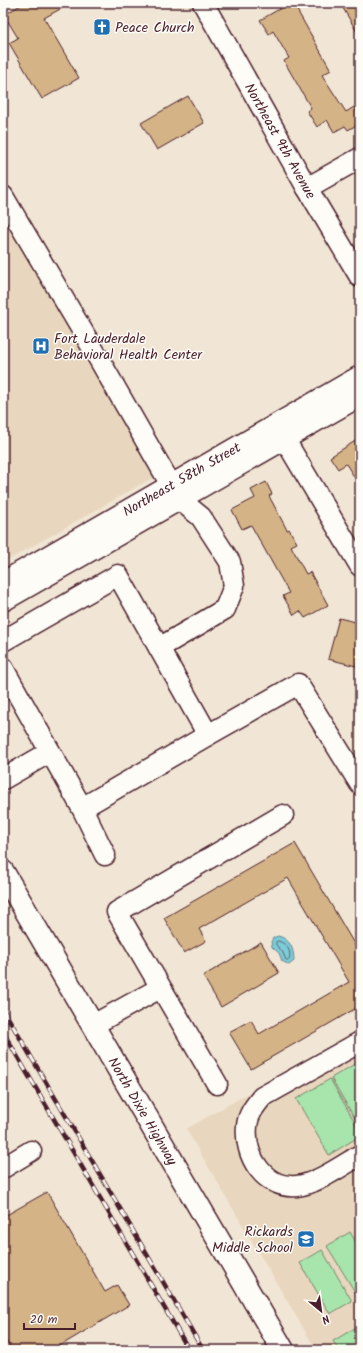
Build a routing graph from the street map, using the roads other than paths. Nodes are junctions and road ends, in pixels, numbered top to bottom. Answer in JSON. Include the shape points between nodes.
{"nodes":[{"id":1,"x":202,"y":3,"type":"edge"},
{"id":2,"x":360,"y":158,"type":"edge"},
{"id":3,"x":307,"y":188,"type":"junction"},
{"id":4,"x":3,"y":196,"type":"edge"},
{"id":5,"x":360,"y":277,"type":"edge"},
{"id":6,"x":360,"y":376,"type":"edge"},
{"id":7,"x":360,"y":396,"type":"edge"},
{"id":8,"x":280,"y":431,"type":"junction"},
{"id":9,"x":175,"y":492,"type":"junction"},
{"id":10,"x":360,"y":566,"type":"edge"},
{"id":11,"x":3,"y":582,"type":"edge"},
{"id":12,"x":3,"y":601,"type":"edge"},
{"id":13,"x":3,"y":641,"type":"edge"},
{"id":14,"x":158,"y":648,"type":"junction"},
{"id":15,"x":3,"y":668,"type":"edge"},
{"id":16,"x":208,"y":735,"type":"junction"},
{"id":17,"x":50,"y":752,"type":"junction"},
{"id":18,"x":3,"y":779,"type":"edge"},
{"id":19,"x":360,"y":784,"type":"edge"},
{"id":20,"x":82,"y":808,"type":"junction"},
{"id":21,"x":283,"y":815,"type":"dead end"},
{"id":22,"x":105,"y":855,"type":"dead end"},
{"id":23,"x":3,"y":872,"type":"edge"},
{"id":24,"x":160,"y":988,"type":"junction"},
{"id":25,"x":93,"y":1025,"type":"junction"},
{"id":26,"x":360,"y":1042,"type":"edge"},
{"id":27,"x":217,"y":1084,"type":"dead end"},
{"id":28,"x":31,"y":1151,"type":"dead end"},
{"id":29,"x":360,"y":1155,"type":"edge"},
{"id":30,"x":3,"y":1168,"type":"edge"},
{"id":31,"x":283,"y":1350,"type":"edge"}],
"edges":[{"from":1,"to":3,"type":"street","name":"Northeast 9th Avenue"},
{"from":2,"to":3,"type":"street"},
{"from":3,"to":5,"type":"street","name":"Northeast 9th Avenue"},
{"from":4,"to":9,"type":"street"},
{"from":6,"to":8,"type":"street","name":"Northeast 58th Street"},
{"from":7,"to":8,"type":"street","name":"Northeast 58th Street"},
{"from":8,"to":9,"type":"street","name":"Northeast 58th Street"},
{"from":8,"to":10,"type":"street"},
{"from":9,"to":11,"type":"street","name":"Northeast 58th Street"},
{"from":9,"to":12,"type":"street","name":"Northeast 58th Street"},
{"from":9,"to":14,"type":"street","via":[[201,517],[230,562],[234,586],[225,609]]},
{"from":13,"to":14,"type":"street","via":[[118,575]]},
{"from":14,"to":16,"type":"street"},
{"from":15,"to":17,"type":"street"},
{"from":16,"to":19,"type":"street","via":[[298,684]]},
{"from":16,"to":20,"type":"street"},
{"from":17,"to":18,"type":"street"},
{"from":17,"to":20,"type":"street"},
{"from":20,"to":22,"type":"street"},
{"from":21,"to":24,"type":"street","via":[[117,912]]},
{"from":23,"to":25,"type":"main road","name":"North Dixie Highway"},
{"from":24,"to":25,"type":"street"},
{"from":24,"to":27,"type":"street"},
{"from":25,"to":31,"type":"main road","name":"North Dixie Highway"},
{"from":26,"to":29,"type":"street","via":[[262,1097],[251,1111],[247,1125],[247,1143],[252,1158],[261,1173],[276,1184],[310,1184]]},
{"from":28,"to":30,"type":"street"}]}
